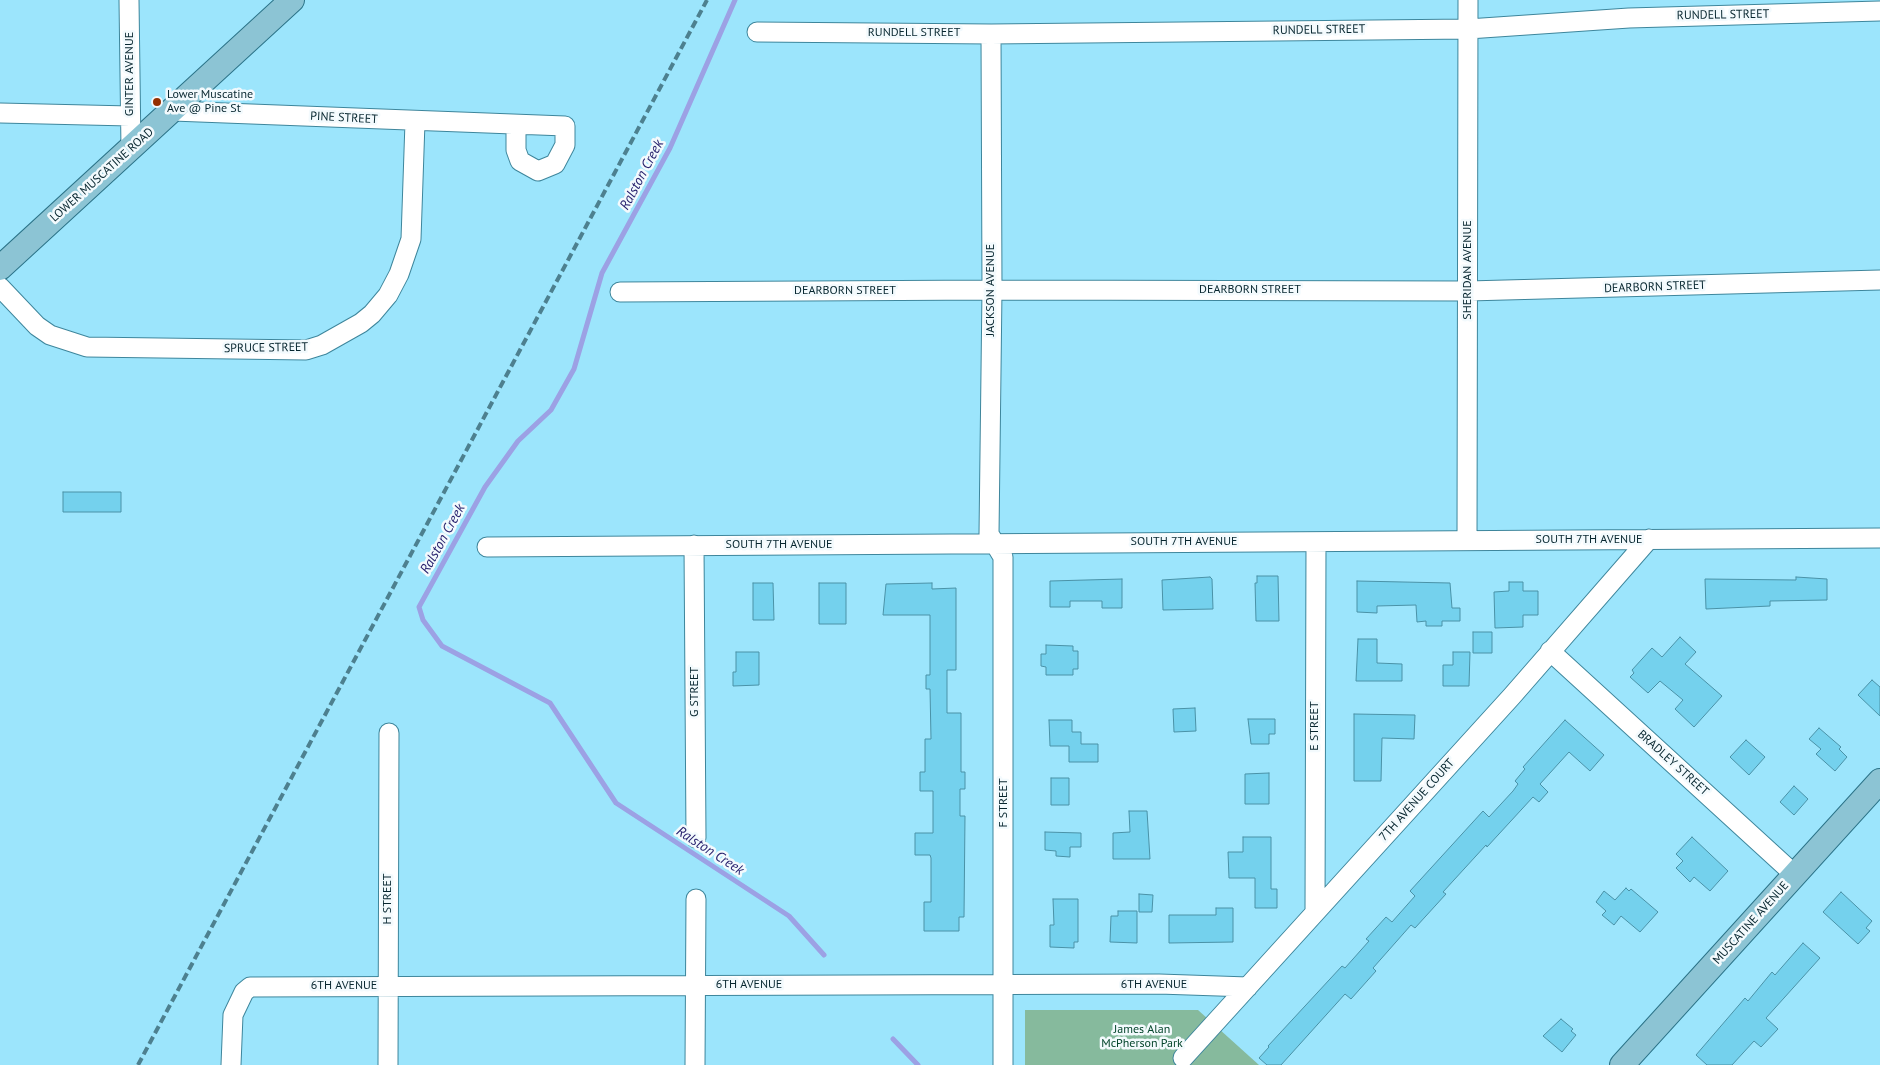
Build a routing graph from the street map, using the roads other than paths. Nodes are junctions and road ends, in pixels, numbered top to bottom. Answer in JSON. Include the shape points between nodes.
{"nodes":[{"id":1,"x":129,"y":0,"type":"edge"},
{"id":2,"x":292,"y":0,"type":"edge"},
{"id":3,"x":1468,"y":0,"type":"edge"},
{"id":4,"x":1880,"y":11,"type":"edge"},
{"id":5,"x":1468,"y":29,"type":"junction"},
{"id":6,"x":757,"y":32,"type":"dead end"},
{"id":7,"x":991,"y":34,"type":"junction"},
{"id":8,"x":173,"y":111,"type":"junction"},
{"id":9,"x":0,"y":114,"type":"edge"},
{"id":10,"x":130,"y":116,"type":"junction"},
{"id":11,"x":415,"y":122,"type":"junction"},
{"id":12,"x":516,"y":125,"type":"dead end"},
{"id":13,"x":131,"y":149,"type":"junction"},
{"id":14,"x":0,"y":268,"type":"edge"},
{"id":15,"x":1880,"y":280,"type":"edge"},
{"id":16,"x":0,"y":287,"type":"edge"},
{"id":17,"x":992,"y":290,"type":"junction"},
{"id":18,"x":1468,"y":291,"type":"junction"},
{"id":19,"x":620,"y":292,"type":"dead end"},
{"id":20,"x":1880,"y":538,"type":"edge"},
{"id":21,"x":1649,"y":539,"type":"junction"},
{"id":22,"x":1467,"y":540,"type":"junction"},
{"id":23,"x":1316,"y":542,"type":"junction"},
{"id":24,"x":995,"y":544,"type":"junction"},
{"id":25,"x":694,"y":545,"type":"junction"},
{"id":26,"x":487,"y":547,"type":"dead end"},
{"id":27,"x":1550,"y":651,"type":"junction"},
{"id":28,"x":389,"y":732,"type":"dead end"},
{"id":29,"x":1880,"y":781,"type":"edge"},
{"id":30,"x":696,"y":838,"type":"dead end"},
{"id":31,"x":1795,"y":875,"type":"junction"},
{"id":32,"x":696,"y":898,"type":"dead end"},
{"id":33,"x":1315,"y":912,"type":"junction"},
{"id":34,"x":695,"y":984,"type":"junction"},
{"id":35,"x":388,"y":986,"type":"junction"},
{"id":36,"x":1004,"y":986,"type":"junction"},
{"id":37,"x":1248,"y":987,"type":"junction"},
{"id":38,"x":1183,"y":1058,"type":"dead end"},
{"id":39,"x":231,"y":1065,"type":"edge"},
{"id":40,"x":388,"y":1065,"type":"edge"},
{"id":41,"x":696,"y":1065,"type":"edge"},
{"id":42,"x":1003,"y":1065,"type":"edge"},
{"id":43,"x":1622,"y":1065,"type":"edge"}],
"edges":[{"from":1,"to":10,"type":"street","name":"GINTER AVENUE"},
{"from":2,"to":8,"type":"main road","name":"LOWER MUSCATINE ROAD"},
{"from":3,"to":5,"type":"street","name":"SHERIDAN AVENUE"},
{"from":4,"to":5,"type":"street","name":"RUNDELL STREET","via":[[1629,18]]},
{"from":5,"to":7,"type":"street","name":"RUNDELL STREET"},
{"from":5,"to":18,"type":"street","name":"SHERIDAN AVENUE"},
{"from":6,"to":7,"type":"street","name":"RUNDELL STREET"},
{"from":7,"to":17,"type":"street","name":"JACKSON AVENUE"},
{"from":8,"to":11,"type":"street","name":"PINE STREET"},
{"from":8,"to":13,"type":"main road","name":"LOWER MUSCATINE ROAD"},
{"from":9,"to":10,"type":"street"},
{"from":10,"to":13,"type":"street","name":"GINTER AVENUE"},
{"from":11,"to":12,"type":"street","name":"PINE STREET"},
{"from":11,"to":16,"type":"street","name":"SPRUCE STREET","via":[[410,239],[399,274],[388,295],[372,314],[322,345],[306,350],[87,347],[50,335],[37,326]]},
{"from":13,"to":14,"type":"main road","name":"LOWER MUSCATINE ROAD"},
{"from":15,"to":18,"type":"street","name":"DEARBORN STREET"},
{"from":17,"to":18,"type":"street","name":"DEARBORN STREET"},
{"from":17,"to":19,"type":"street","name":"DEARBORN STREET"},
{"from":17,"to":24,"type":"street","name":"JACKSON AVENUE","via":[[989,534]]},
{"from":18,"to":22,"type":"street","name":"SHERIDAN AVENUE"},
{"from":20,"to":21,"type":"street","name":"SOUTH 7TH AVENUE"},
{"from":21,"to":22,"type":"street","name":"SOUTH 7TH AVENUE"},
{"from":21,"to":27,"type":"street","name":"7TH AVENUE COURT"},
{"from":22,"to":23,"type":"street","name":"SOUTH 7TH AVENUE"},
{"from":23,"to":24,"type":"street","name":"SOUTH 7TH AVENUE"},
{"from":23,"to":33,"type":"street","name":"E STREET"},
{"from":24,"to":25,"type":"street","name":"SOUTH 7TH AVENUE"},
{"from":24,"to":36,"type":"street","name":"F STREET","via":[[1003,557]]},
{"from":25,"to":26,"type":"street","name":"SOUTH 7TH AVENUE"},
{"from":25,"to":30,"type":"street","name":"G STREET"},
{"from":27,"to":31,"type":"street","name":"BRADLEY STREET"},
{"from":27,"to":33,"type":"street","name":"7TH AVENUE COURT"},
{"from":28,"to":35,"type":"street","name":"H STREET"},
{"from":29,"to":31,"type":"main road","name":"MUSCATINE AVENUE"},
{"from":31,"to":43,"type":"main road","name":"MUSCATINE AVENUE"},
{"from":32,"to":34,"type":"street"},
{"from":33,"to":37,"type":"street","name":"7TH AVENUE COURT"},
{"from":34,"to":35,"type":"street","name":"6TH AVENUE"},
{"from":34,"to":36,"type":"street","name":"6TH AVENUE"},
{"from":34,"to":41,"type":"street"},
{"from":35,"to":39,"type":"street","name":"6TH AVENUE","via":[[250,987],[244,992],[233,1015]]},
{"from":35,"to":40,"type":"street","name":"H STREET"},
{"from":36,"to":37,"type":"street","name":"6TH AVENUE","via":[[1159,984]]},
{"from":36,"to":42,"type":"street","name":"F STREET"},
{"from":37,"to":38,"type":"street","name":"7TH AVENUE COURT"}]}
